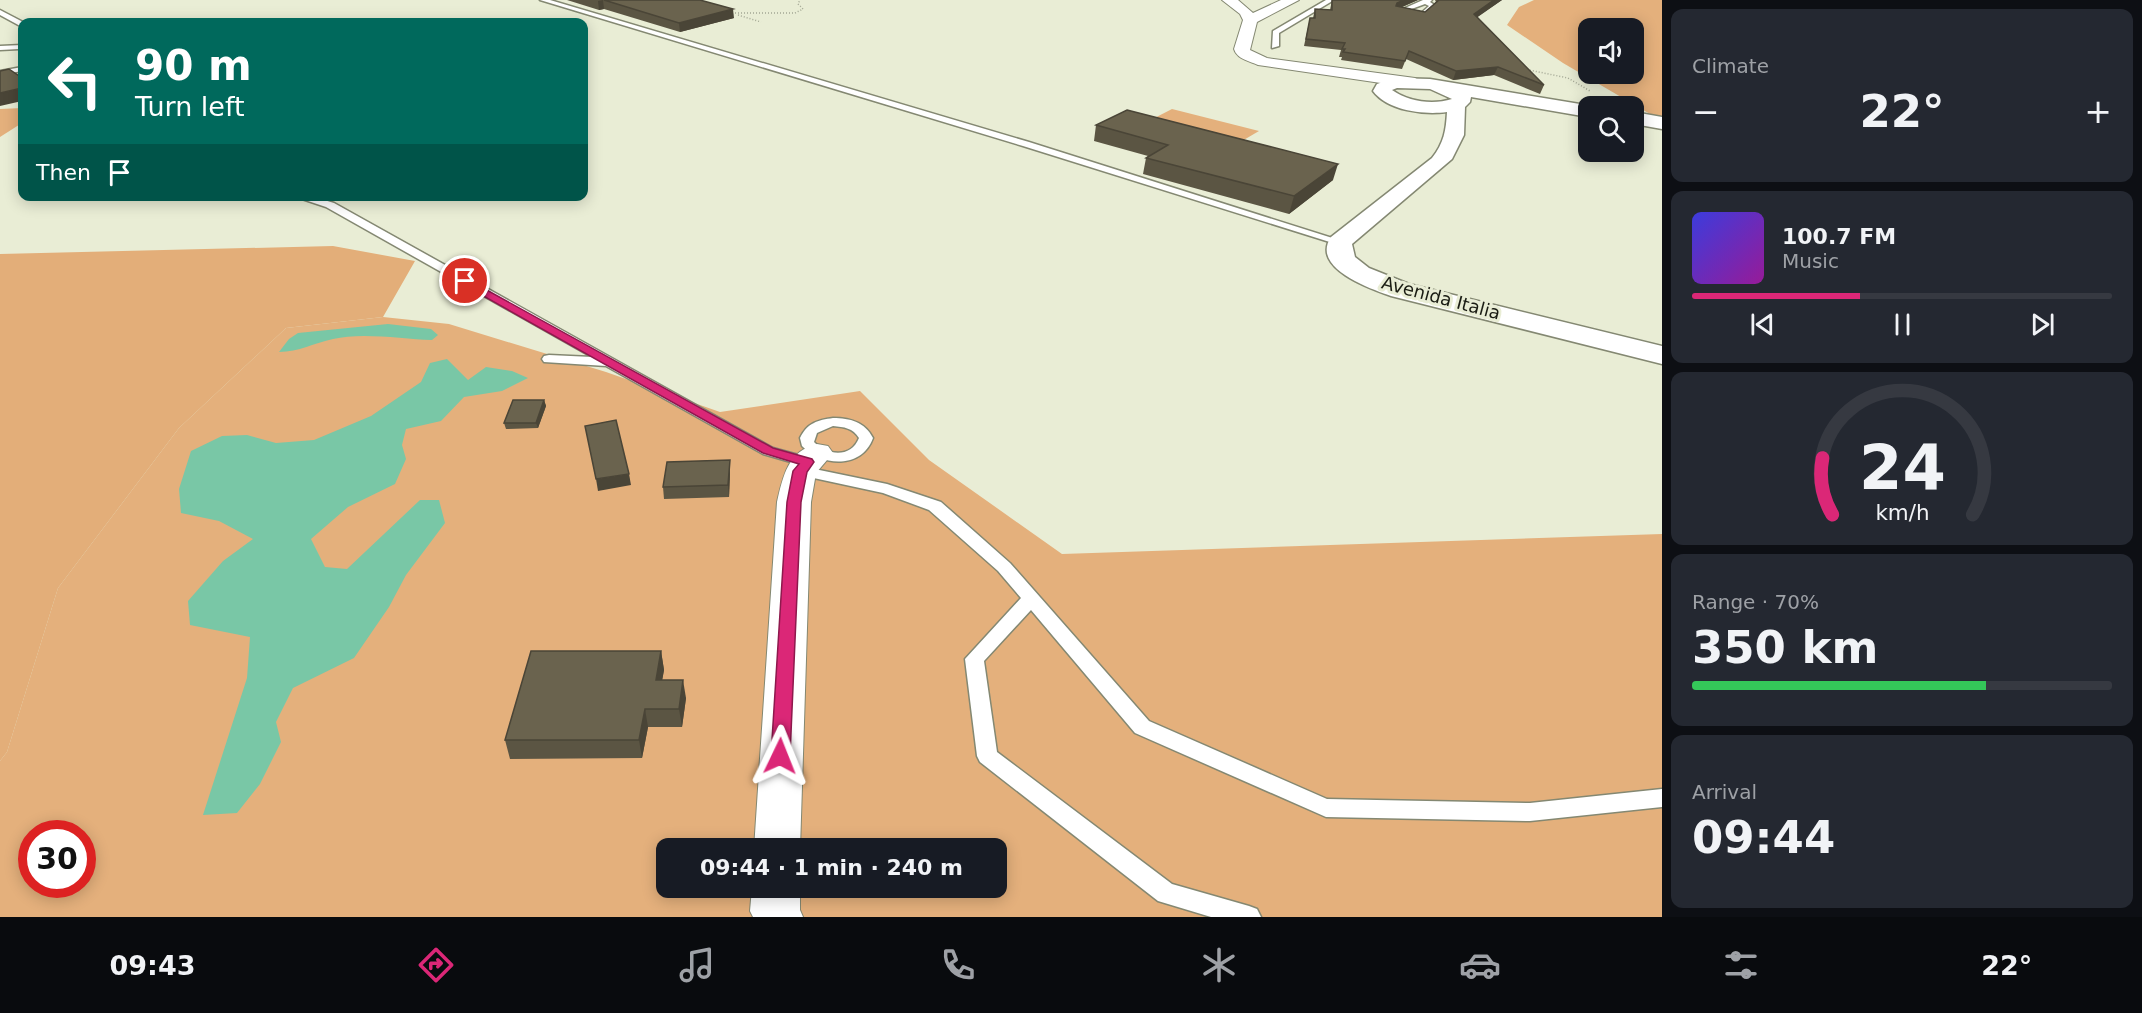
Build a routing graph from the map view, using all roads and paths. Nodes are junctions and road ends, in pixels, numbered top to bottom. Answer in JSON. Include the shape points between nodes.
{"nodes":[{"id":1,"x":543,"y":0,"type":"edge"},
{"id":2,"x":800,"y":0,"type":"edge"},
{"id":3,"x":1282,"y":0,"type":"edge"},
{"id":4,"x":1292,"y":0,"type":"edge"},
{"id":5,"x":1331,"y":0,"type":"edge"},
{"id":6,"x":1234,"y":2,"type":"edge"},
{"id":7,"x":0,"y":12,"type":"edge"},
{"id":8,"x":1250,"y":21,"type":"junction"},
{"id":9,"x":760,"y":22,"type":"dead end"},
{"id":10,"x":18,"y":23,"type":"edge"},
{"id":11,"x":1275,"y":46,"type":"dead end"},
{"id":12,"x":18,"y":47,"type":"edge"},
{"id":13,"x":0,"y":50,"type":"edge"},
{"id":14,"x":1523,"y":69,"type":"edge"},
{"id":15,"x":18,"y":70,"type":"edge"},
{"id":16,"x":0,"y":73,"type":"edge"},
{"id":17,"x":1363,"y":75,"type":"junction"},
{"id":18,"x":1414,"y":83,"type":"junction"},
{"id":19,"x":1387,"y":85,"type":"junction"},
{"id":20,"x":1439,"y":87,"type":"junction"},
{"id":21,"x":1496,"y":96,"type":"junction"},
{"id":22,"x":1600,"y":96,"type":"edge"},
{"id":23,"x":1458,"y":109,"type":"junction"},
{"id":24,"x":1578,"y":109,"type":"edge"},
{"id":25,"x":1644,"y":120,"type":"edge"},
{"id":26,"x":1662,"y":123,"type":"edge"},
{"id":27,"x":314,"y":201,"type":"edge"},
{"id":28,"x":1341,"y":242,"type":"junction"},
{"id":29,"x":1662,"y":355,"type":"edge"},
{"id":30,"x":549,"y":359,"type":"dead end"},
{"id":31,"x":611,"y":363,"type":"junction"},
{"id":32,"x":808,"y":462,"type":"junction"},
{"id":33,"x":1031,"y":598,"type":"junction"},
{"id":34,"x":1662,"y":798,"type":"edge"},
{"id":35,"x":777,"y":838,"type":"edge"},
{"id":36,"x":776,"y":898,"type":"edge"},
{"id":37,"x":778,"y":917,"type":"edge"},
{"id":38,"x":1249,"y":917,"type":"edge"}],
"edges":[{"from":1,"to":28,"type":"lane"},
{"from":2,"to":9,"type":"path","via":[[798,4],[803,9],[795,13],[735,13]]},
{"from":3,"to":6,"type":"street"},
{"from":4,"to":8,"type":"street"},
{"from":5,"to":11,"type":"lane","via":[[1275,32]]},
{"from":6,"to":8,"type":"street"},
{"from":7,"to":10,"type":"lane"},
{"from":8,"to":17,"type":"street","via":[[1242,49],[1247,56],[1272,64]]},
{"from":12,"to":13,"type":"lane"},
{"from":14,"to":22,"type":"path","via":[[1568,78]]},
{"from":15,"to":16,"type":"lane"},
{"from":17,"to":18,"type":"street"},
{"from":17,"to":19,"type":"street"},
{"from":18,"to":19,"type":"street"},
{"from":18,"to":20,"type":"street"},
{"from":19,"to":23,"type":"street","via":[[1382,91],[1391,98]]},
{"from":20,"to":21,"type":"street"},
{"from":20,"to":23,"type":"street","via":[[1462,98]]},
{"from":21,"to":23,"type":"street"},
{"from":21,"to":24,"type":"street"},
{"from":23,"to":28,"type":"street","via":[[1457,131],[1449,151]]},
{"from":25,"to":26,"type":"street"},
{"from":27,"to":31,"type":"lane","via":[[330,206]]},
{"from":28,"to":29,"type":"street","name":"Avenida Italia","via":[[1341,257],[1349,266],[1400,290]]},
{"from":30,"to":31,"type":"lane"},
{"from":31,"to":32,"type":"lane","via":[[768,451]]},
{"from":32,"to":33,"type":"lane","via":[[935,506],[1004,567]]},
{"from":32,"to":35,"type":"street","via":[[794,502]]},
{"from":33,"to":34,"type":"lane","via":[[1142,727],[1326,808],[1530,812]]},
{"from":33,"to":38,"type":"lane","via":[[974,659],[987,756],[1166,893]]},
{"from":36,"to":37,"type":"street"}]}
